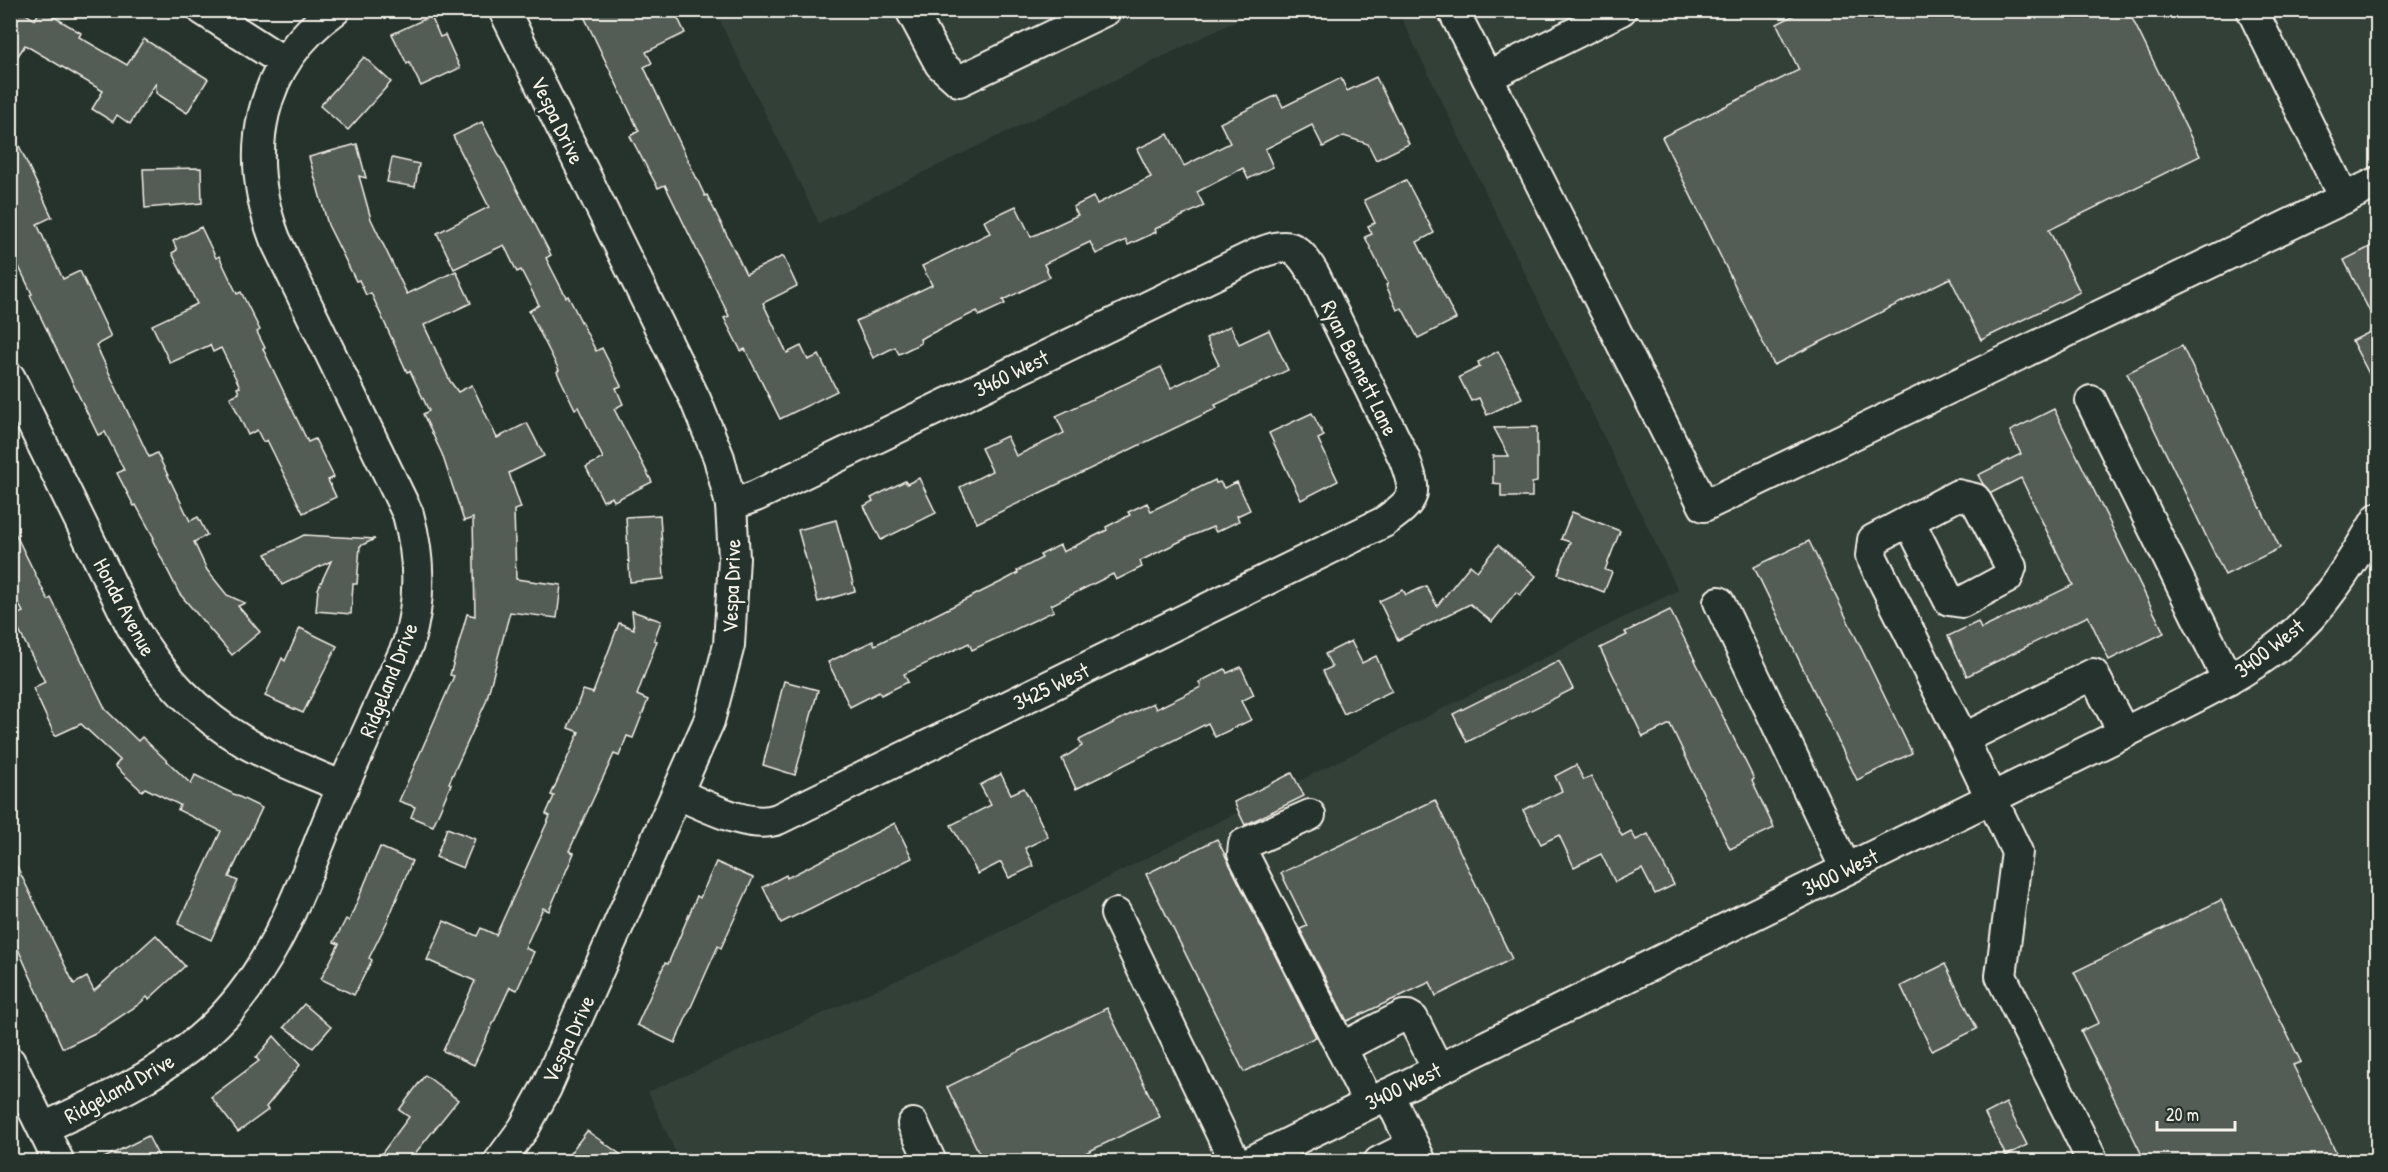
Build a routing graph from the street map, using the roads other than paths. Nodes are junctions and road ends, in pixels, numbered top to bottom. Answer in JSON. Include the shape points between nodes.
{"nodes":[{"id":1,"x":203,"y":10,"type":"edge"},
{"id":2,"x":334,"y":10,"type":"edge"},
{"id":3,"x":504,"y":10,"type":"edge"},
{"id":4,"x":911,"y":10,"type":"edge"},
{"id":5,"x":1106,"y":10,"type":"edge"},
{"id":6,"x":1453,"y":10,"type":"edge"},
{"id":7,"x":1621,"y":10,"type":"edge"},
{"id":8,"x":2252,"y":10,"type":"edge"},
{"id":9,"x":284,"y":62,"type":"junction"},
{"id":10,"x":1487,"y":77,"type":"junction"},
{"id":11,"x":2378,"y":182,"type":"edge"},
{"id":12,"x":2344,"y":198,"type":"junction"},
{"id":13,"x":1292,"y":247,"type":"joint"},
{"id":14,"x":10,"y":378,"type":"edge"},
{"id":15,"x":2091,"y":401,"type":"dead end"},
{"id":16,"x":1412,"y":496,"type":"joint"},
{"id":17,"x":731,"y":505,"type":"junction"},
{"id":18,"x":2378,"y":518,"type":"edge"},
{"id":19,"x":1909,"y":521,"type":"dead end"},
{"id":20,"x":1719,"y":602,"type":"dead end"},
{"id":21,"x":2228,"y":680,"type":"junction"},
{"id":22,"x":2124,"y":733,"type":"junction"},
{"id":23,"x":1964,"y":739,"type":"junction"},
{"id":24,"x":343,"y":787,"type":"junction"},
{"id":25,"x":678,"y":794,"type":"junction"},
{"id":26,"x":1992,"y":798,"type":"junction"},
{"id":27,"x":1310,"y":815,"type":"dead end"},
{"id":28,"x":1846,"y":869,"type":"junction"},
{"id":29,"x":1116,"y":914,"type":"dead end"},
{"id":30,"x":1341,"y":1048,"type":"junction"},
{"id":31,"x":10,"y":1062,"type":"edge"},
{"id":32,"x":1438,"y":1069,"type":"junction"},
{"id":33,"x":1378,"y":1099,"type":"junction"},
{"id":34,"x":913,"y":1124,"type":"dead end"},
{"id":35,"x":43,"y":1128,"type":"junction"},
{"id":36,"x":1417,"y":1153,"type":"edge"},
{"id":37,"x":59,"y":1161,"type":"edge"},
{"id":38,"x":499,"y":1161,"type":"edge"},
{"id":39,"x":931,"y":1161,"type":"edge"},
{"id":40,"x":1235,"y":1161,"type":"edge"},
{"id":41,"x":1250,"y":1161,"type":"edge"},
{"id":42,"x":1379,"y":1161,"type":"edge"},
{"id":43,"x":2093,"y":1161,"type":"edge"}],
"edges":[{"from":1,"to":9,"type":"street"},
{"from":2,"to":9,"type":"street","name":"Ridgeland Drive","via":[[319,21]]},
{"from":3,"to":17,"type":"street","name":"Vespa Drive","via":[[695,399],[719,458]]},
{"from":4,"to":5,"type":"street","via":[[939,64],[959,81]]},
{"from":6,"to":10,"type":"street"},
{"from":7,"to":10,"type":"street"},
{"from":8,"to":12,"type":"street"},
{"from":9,"to":24,"type":"street","name":"Ridgeland Drive","via":[[261,126],[259,163],[265,213],[398,490],[415,541],[418,571],[408,644]]},
{"from":10,"to":12,"type":"street","via":[[1704,506]]},
{"from":11,"to":12,"type":"street"},
{"from":13,"to":16,"type":"street","name":"Ryan Bennett Lane","via":[[1314,274],[1404,458]]},
{"from":13,"to":17,"type":"street","name":"3460 West","via":[[1257,254]]},
{"from":14,"to":24,"type":"street","name":"Honda Avenue","via":[[146,652],[191,704],[231,733]]},
{"from":15,"to":21,"type":"street"},
{"from":16,"to":25,"type":"street","name":"3425 West","via":[[1407,505],[1384,522],[778,819],[744,820]]},
{"from":17,"to":25,"type":"street","name":"Vespa Drive","via":[[734,558],[729,645],[709,721]]},
{"from":18,"to":21,"type":"street","name":"3400 West","via":[[2308,619],[2285,641]]},
{"from":19,"to":23,"type":"street","via":[[1873,540],[1871,556]]},
{"from":20,"to":28,"type":"street"},
{"from":21,"to":22,"type":"street","name":"3400 West"},
{"from":22,"to":23,"type":"street","via":[[2093,674]]},
{"from":22,"to":26,"type":"street","name":"3400 West"},
{"from":23,"to":26,"type":"street"},
{"from":24,"to":35,"type":"street","name":"Ridgeland Drive","via":[[278,939],[239,999],[216,1024],[160,1069]]},
{"from":25,"to":38,"type":"street","name":"Vespa Drive","via":[[546,1088],[524,1128]]},
{"from":26,"to":28,"type":"street","name":"3400 West"},
{"from":26,"to":43,"type":"street","via":[[2017,852],[2001,976]]},
{"from":27,"to":30,"type":"street","via":[[1244,844],[1243,854]]},
{"from":28,"to":32,"type":"street","name":"3400 West"},
{"from":29,"to":40,"type":"street"},
{"from":30,"to":32,"type":"street","via":[[1408,1016]]},
{"from":30,"to":33,"type":"street"},
{"from":31,"to":35,"type":"street"},
{"from":32,"to":33,"type":"street","name":"3400 West"},
{"from":33,"to":36,"type":"street"},
{"from":33,"to":41,"type":"street","name":"3400 West"},
{"from":34,"to":39,"type":"street"},
{"from":35,"to":37,"type":"street"},
{"from":36,"to":42,"type":"street"}]}
